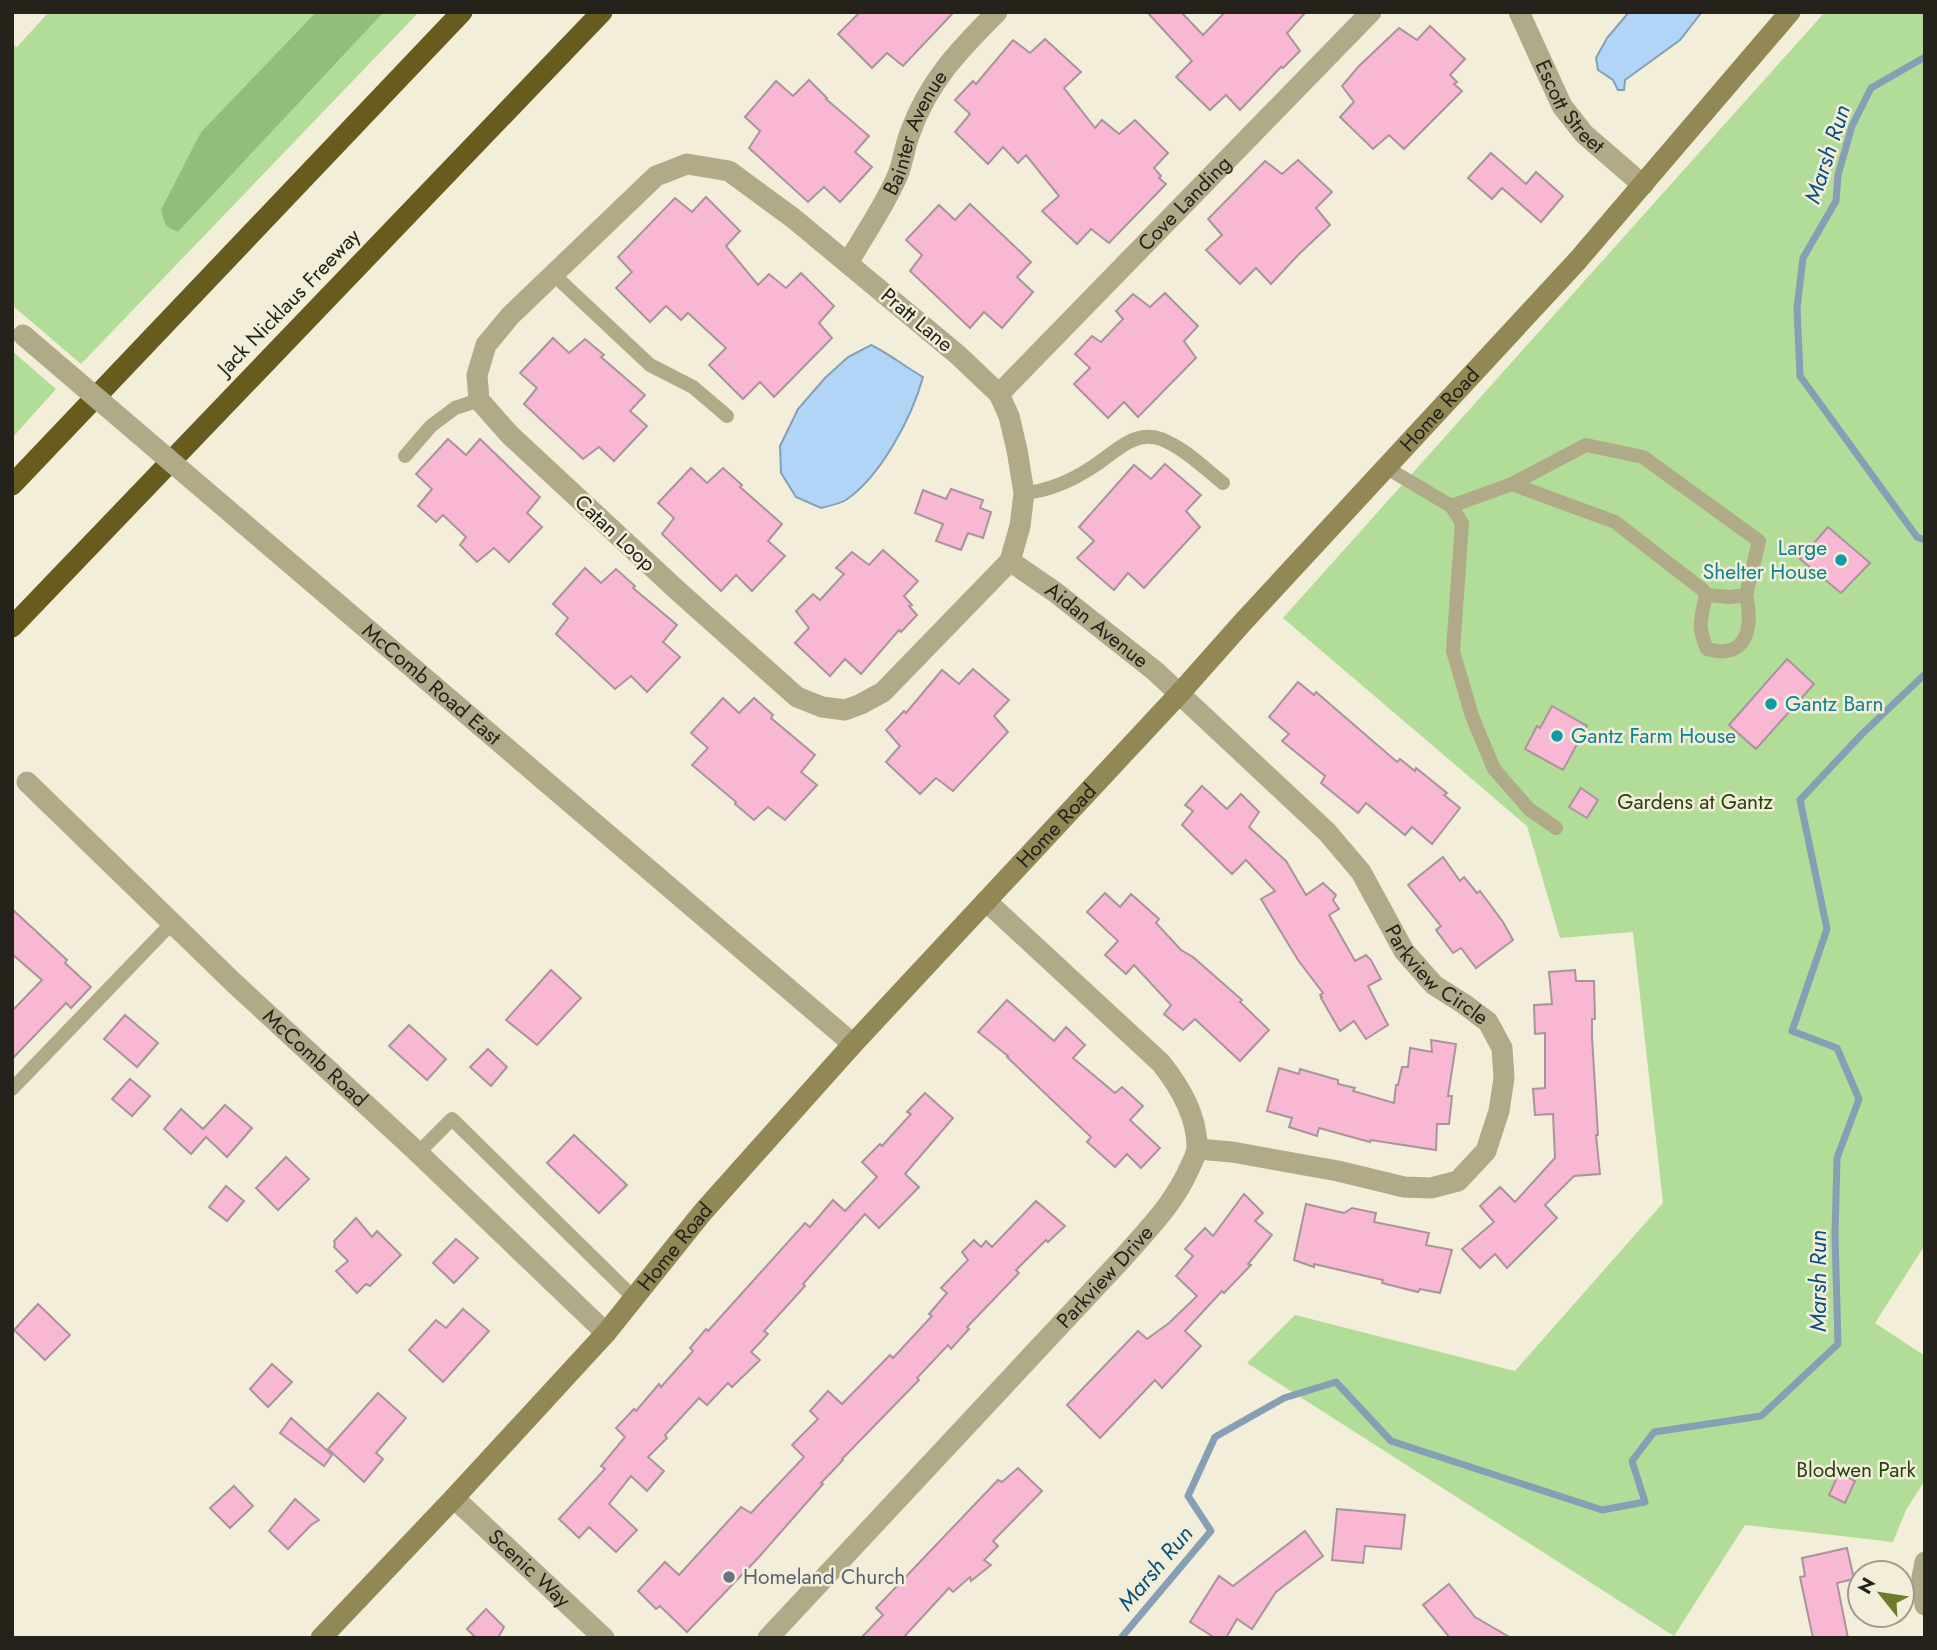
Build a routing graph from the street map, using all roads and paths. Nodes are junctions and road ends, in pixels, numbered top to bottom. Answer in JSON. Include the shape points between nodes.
{"nodes":[{"id":1,"x":461,"y":12,"type":"edge"},
{"id":2,"x":602,"y":12,"type":"edge"},
{"id":3,"x":996,"y":12,"type":"edge"},
{"id":4,"x":1371,"y":12,"type":"edge"},
{"id":5,"x":1519,"y":12,"type":"edge"},
{"id":6,"x":1790,"y":12,"type":"edge"},
{"id":7,"x":1643,"y":185,"type":"junction"},
{"id":8,"x":848,"y":263,"type":"junction"},
{"id":9,"x":553,"y":274,"type":"junction"},
{"id":10,"x":18,"y":330,"type":"edge"},
{"id":11,"x":999,"y":394,"type":"junction"},
{"id":12,"x":479,"y":400,"type":"junction"},
{"id":13,"x":727,"y":416,"type":"dead end"},
{"id":14,"x":405,"y":456,"type":"dead end"},
{"id":15,"x":1387,"y":468,"type":"junction"},
{"id":16,"x":1223,"y":483,"type":"dead end"},
{"id":17,"x":1513,"y":484,"type":"junction"},
{"id":18,"x":12,"y":485,"type":"edge"},
{"id":19,"x":1024,"y":493,"type":"junction"},
{"id":20,"x":1451,"y":506,"type":"junction"},
{"id":21,"x":1010,"y":561,"type":"junction"},
{"id":22,"x":1706,"y":595,"type":"junction"},
{"id":23,"x":1746,"y":595,"type":"junction"},
{"id":24,"x":12,"y":628,"type":"edge"},
{"id":25,"x":1180,"y":693,"type":"junction"},
{"id":26,"x":27,"y":782,"type":"dead end"},
{"id":27,"x":1556,"y":828,"type":"dead end"},
{"id":28,"x":986,"y":901,"type":"junction"},
{"id":29,"x":172,"y":922,"type":"junction"},
{"id":30,"x":853,"y":1044,"type":"junction"},
{"id":31,"x":12,"y":1088,"type":"edge"},
{"id":32,"x":1198,"y":1149,"type":"junction"},
{"id":33,"x":418,"y":1153,"type":"junction"},
{"id":34,"x":634,"y":1298,"type":"junction"},
{"id":35,"x":606,"y":1333,"type":"junction"},
{"id":36,"x":454,"y":1498,"type":"junction"},
{"id":37,"x":1925,"y":1562,"type":"edge"},
{"id":38,"x":1925,"y":1605,"type":"edge"},
{"id":39,"x":321,"y":1638,"type":"edge"},
{"id":40,"x":604,"y":1638,"type":"edge"},
{"id":41,"x":768,"y":1638,"type":"edge"}],
"edges":[{"from":1,"to":18,"type":"highway"},
{"from":2,"to":24,"type":"highway","name":"Jack Nicklaus Freeway"},
{"from":3,"to":8,"type":"street","name":"Bainter Avenue","via":[[957,52],[926,96],[909,133],[898,175]]},
{"from":4,"to":11,"type":"street","name":"Cove Landing"},
{"from":5,"to":7,"type":"street","name":"Escott Street","via":[[1562,106],[1584,134]]},
{"from":6,"to":7,"type":"street","name":"Home Road"},
{"from":7,"to":15,"type":"street","name":"Home Road"},
{"from":8,"to":9,"type":"street","name":"Pratt Lane","via":[[729,171],[687,164],[656,176]]},
{"from":8,"to":11,"type":"street","name":"Pratt Lane"},
{"from":9,"to":12,"type":"street","via":[[486,345],[477,375]]},
{"from":9,"to":13,"type":"lane","via":[[650,365],[693,387]]},
{"from":10,"to":30,"type":"street","name":"McComb Road East","bridge":true},
{"from":11,"to":19,"type":"street","name":"Pratt Lane","via":[[1009,416]]},
{"from":12,"to":14,"type":"lane","via":[[455,408],[431,426]]},
{"from":12,"to":21,"type":"street","name":"Catan Loop","via":[[510,435],[678,591],[797,697],[822,707],[845,710],[883,692]]},
{"from":15,"to":20,"type":"lane"},
{"from":15,"to":25,"type":"street","name":"Home Road"},
{"from":16,"to":19,"type":"lane","via":[[1178,446],[1146,435],[1067,480]]},
{"from":17,"to":20,"type":"lane"},
{"from":17,"to":22,"type":"lane","via":[[1615,522]]},
{"from":17,"to":23,"type":"lane","via":[[1586,445],[1643,457],[1759,541]]},
{"from":19,"to":21,"type":"street","name":"Pratt Lane"},
{"from":20,"to":27,"type":"lane","via":[[1462,523],[1453,651],[1472,716],[1494,769],[1528,810]]},
{"from":21,"to":25,"type":"street","name":"Aidan Avenue"},
{"from":22,"to":23,"type":"lane"},
{"from":22,"to":23,"type":"lane","via":[[1700,634],[1707,649],[1721,653],[1745,638],[1750,622]]},
{"from":25,"to":28,"type":"street","name":"Home Road"},
{"from":25,"to":32,"type":"street","name":"Parkview Circle","via":[[1327,832],[1361,872],[1404,951],[1434,985],[1488,1022],[1502,1048],[1504,1078],[1486,1151],[1458,1181],[1432,1188],[1404,1187],[1338,1171]]},
{"from":26,"to":29,"type":"street","name":"McComb Road"},
{"from":28,"to":30,"type":"street","name":"Home Road"},
{"from":28,"to":32,"type":"street","via":[[1161,1063],[1187,1103]]},
{"from":29,"to":31,"type":"lane"},
{"from":29,"to":33,"type":"street","name":"McComb Road"},
{"from":30,"to":34,"type":"street","name":"Home Road","via":[[702,1213]]},
{"from":32,"to":41,"type":"street","name":"Parkview Drive","via":[[1173,1200],[1122,1259]]},
{"from":33,"to":34,"type":"lane","via":[[452,1119]]},
{"from":33,"to":35,"type":"street","name":"McComb Road"},
{"from":34,"to":35,"type":"street","name":"Home Road"},
{"from":35,"to":36,"type":"street","name":"Home Road"},
{"from":36,"to":39,"type":"street","name":"Home Road"},
{"from":36,"to":40,"type":"street","name":"Scenic Way"},
{"from":37,"to":38,"type":"street"}]}
